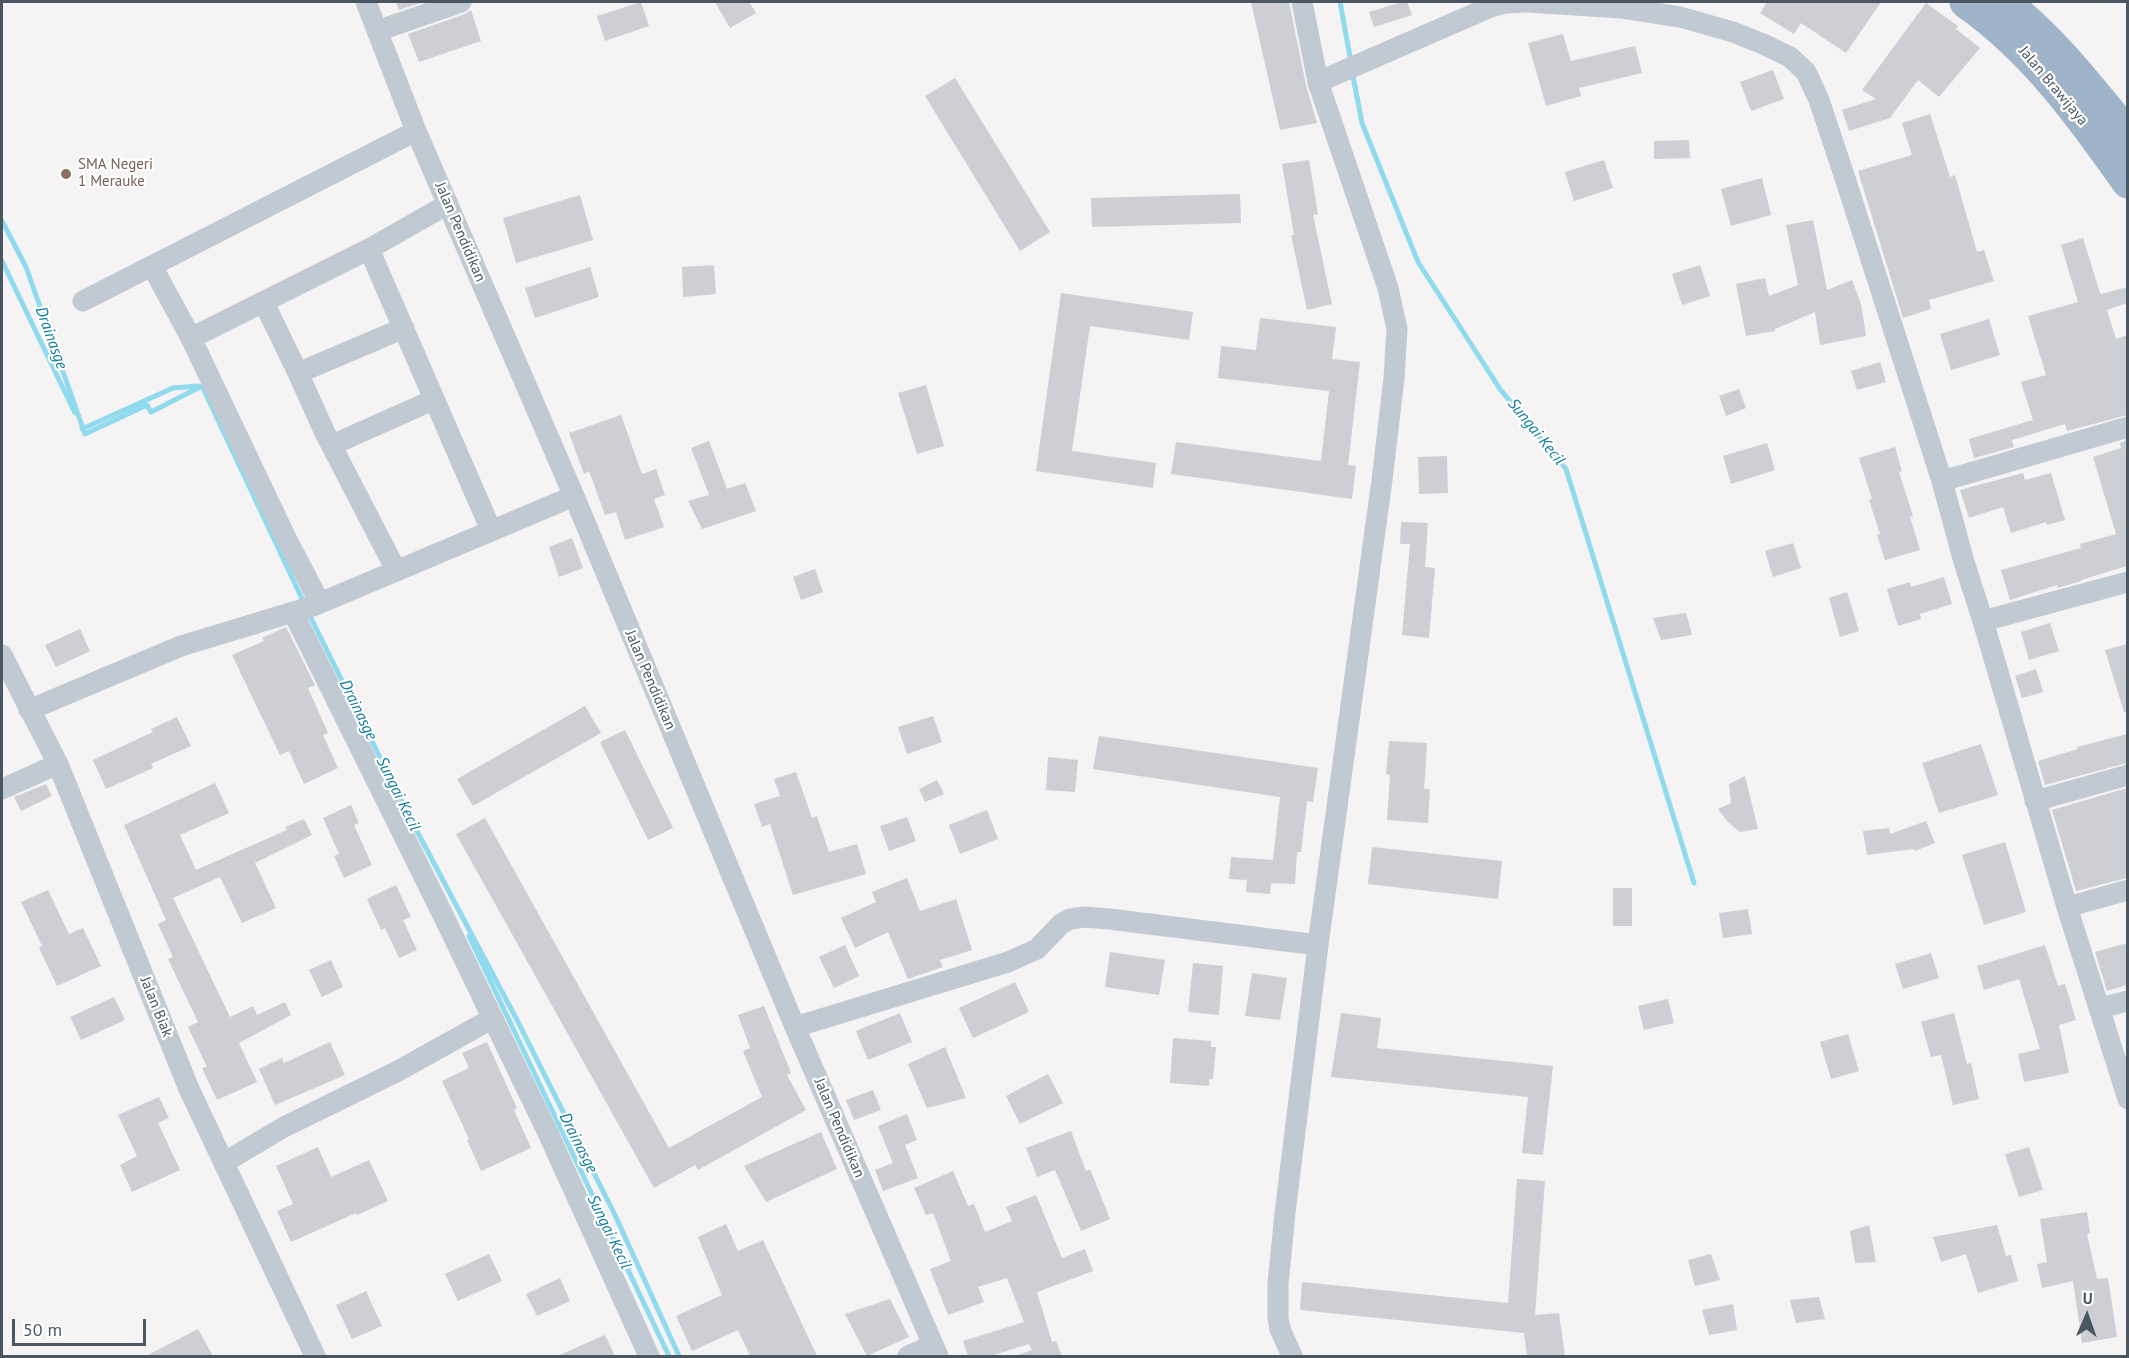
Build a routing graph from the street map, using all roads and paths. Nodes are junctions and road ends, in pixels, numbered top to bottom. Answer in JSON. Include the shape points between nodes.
{"nodes":[{"id":1,"x":366,"y":2,"type":"edge"},
{"id":2,"x":461,"y":2,"type":"edge"},
{"id":3,"x":1302,"y":2,"type":"edge"},
{"id":4,"x":1526,"y":2,"type":"edge"},
{"id":5,"x":1966,"y":2,"type":"edge"},
{"id":6,"x":2004,"y":2,"type":"edge"},
{"id":7,"x":377,"y":31,"type":"junction"},
{"id":8,"x":1318,"y":82,"type":"junction"},
{"id":9,"x":416,"y":130,"type":"junction"},
{"id":10,"x":2127,"y":135,"type":"edge"},
{"id":11,"x":2127,"y":182,"type":"edge"},
{"id":12,"x":448,"y":204,"type":"junction"},
{"id":13,"x":369,"y":249,"type":"junction"},
{"id":14,"x":152,"y":266,"type":"junction"},
{"id":15,"x":83,"y":301,"type":"dead end"},
{"id":16,"x":264,"y":303,"type":"junction"},
{"id":17,"x":404,"y":328,"type":"junction"},
{"id":18,"x":191,"y":338,"type":"junction"},
{"id":19,"x":298,"y":373,"type":"junction"},
{"id":20,"x":433,"y":400,"type":"junction"},
{"id":21,"x":2127,"y":428,"type":"edge"},
{"id":22,"x":332,"y":445,"type":"junction"},
{"id":23,"x":1942,"y":481,"type":"junction"},
{"id":24,"x":573,"y":496,"type":"junction"},
{"id":25,"x":491,"y":530,"type":"junction"},
{"id":26,"x":396,"y":570,"type":"junction"},
{"id":27,"x":2127,"y":582,"type":"edge"},
{"id":28,"x":307,"y":607,"type":"junction"},
{"id":29,"x":1983,"y":621,"type":"junction"},
{"id":30,"x":2,"y":655,"type":"edge"},
{"id":31,"x":29,"y":710,"type":"junction"},
{"id":32,"x":58,"y":764,"type":"junction"},
{"id":33,"x":2127,"y":775,"type":"edge"},
{"id":34,"x":2,"y":789,"type":"edge"},
{"id":35,"x":2035,"y":801,"type":"junction"},
{"id":36,"x":2127,"y":890,"type":"edge"},
{"id":37,"x":2067,"y":907,"type":"junction"},
{"id":38,"x":1318,"y":945,"type":"junction"},
{"id":39,"x":2127,"y":1001,"type":"edge"},
{"id":40,"x":2100,"y":1008,"type":"junction"},
{"id":41,"x":493,"y":1018,"type":"junction"},
{"id":42,"x":795,"y":1027,"type":"junction"},
{"id":43,"x":2127,"y":1099,"type":"edge"},
{"id":44,"x":225,"y":1162,"type":"junction"},
{"id":45,"x":935,"y":1351,"type":"edge"},
{"id":46,"x":315,"y":1356,"type":"edge"},
{"id":47,"x":649,"y":1356,"type":"edge"},
{"id":48,"x":908,"y":1356,"type":"edge"},
{"id":49,"x":1292,"y":1356,"type":"edge"}],
"edges":[{"from":1,"to":7,"type":"street","name":"Jalan Pendidikan"},
{"from":2,"to":7,"type":"street"},
{"from":3,"to":8,"type":"street"},
{"from":4,"to":8,"type":"street","via":[[1488,8]]},
{"from":4,"to":23,"type":"street","via":[[1622,8],[1680,17],[1743,36],[1798,63],[1814,86],[1823,112]]},
{"from":5,"to":11,"type":"highway","name":"Jalan Brawijaya","via":[[2011,36],[2043,71]]},
{"from":6,"to":10,"type":"highway","name":"Jalan Brawijaya","via":[[2084,78]]},
{"from":7,"to":9,"type":"street","name":"Jalan Pendidikan"},
{"from":8,"to":38,"type":"street","via":[[1388,288],[1397,329],[1382,480]]},
{"from":9,"to":12,"type":"street","name":"Jalan Pendidikan"},
{"from":9,"to":14,"type":"street"},
{"from":12,"to":13,"type":"street"},
{"from":12,"to":24,"type":"street","name":"Jalan Pendidikan"},
{"from":13,"to":16,"type":"street"},
{"from":13,"to":17,"type":"street"},
{"from":14,"to":15,"type":"street"},
{"from":14,"to":18,"type":"street"},
{"from":16,"to":18,"type":"street"},
{"from":16,"to":19,"type":"street"},
{"from":17,"to":19,"type":"street"},
{"from":17,"to":20,"type":"street"},
{"from":18,"to":28,"type":"street","via":[[285,536]]},
{"from":19,"to":22,"type":"street"},
{"from":20,"to":22,"type":"street"},
{"from":20,"to":25,"type":"street"},
{"from":21,"to":23,"type":"street"},
{"from":22,"to":26,"type":"street"},
{"from":23,"to":29,"type":"street"},
{"from":24,"to":25,"type":"street"},
{"from":24,"to":42,"type":"street","name":"Jalan Pendidikan"},
{"from":25,"to":26,"type":"street"},
{"from":26,"to":28,"type":"street"},
{"from":27,"to":29,"type":"street"},
{"from":28,"to":31,"type":"street","via":[[181,646]]},
{"from":28,"to":41,"type":"street"},
{"from":29,"to":35,"type":"street"},
{"from":30,"to":31,"type":"street","name":"Jalan Biak"},
{"from":31,"to":32,"type":"street","name":"Jalan Biak"},
{"from":32,"to":34,"type":"street"},
{"from":32,"to":44,"type":"street","name":"Jalan Biak","via":[[189,1089]]},
{"from":33,"to":35,"type":"street"},
{"from":35,"to":37,"type":"street"},
{"from":36,"to":37,"type":"street"},
{"from":37,"to":40,"type":"street"},
{"from":38,"to":42,"type":"street","via":[[1109,919],[1070,919],[1037,949],[1008,962]]},
{"from":38,"to":49,"type":"street","via":[[1278,1284],[1280,1329]]},
{"from":39,"to":40,"type":"street"},
{"from":40,"to":43,"type":"street"},
{"from":41,"to":44,"type":"street"},
{"from":41,"to":47,"type":"street"},
{"from":42,"to":45,"type":"street","name":"Jalan Pendidikan"},
{"from":44,"to":46,"type":"street","name":"Jalan Biak"},
{"from":45,"to":48,"type":"street"}]}
